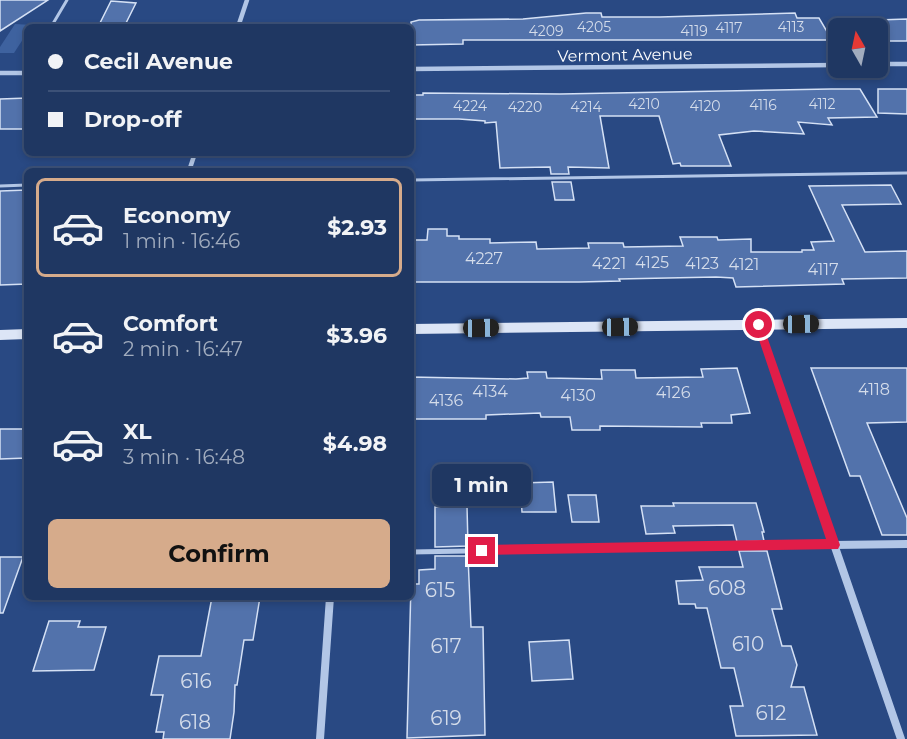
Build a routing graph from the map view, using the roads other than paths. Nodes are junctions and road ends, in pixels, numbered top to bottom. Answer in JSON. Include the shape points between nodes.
{"nodes":[{"id":1,"x":67,"y":0,"type":"edge"},
{"id":2,"x":247,"y":0,"type":"edge"},
{"id":3,"x":53,"y":24,"type":"edge"},
{"id":4,"x":239,"y":24,"type":"edge"},
{"id":5,"x":888,"y":64,"type":"edge"},
{"id":6,"x":907,"y":64,"type":"edge"},
{"id":7,"x":828,"y":65,"type":"edge"},
{"id":8,"x":414,"y":69,"type":"edge"},
{"id":9,"x":24,"y":72,"type":"edge"},
{"id":10,"x":0,"y":73,"type":"edge"},
{"id":11,"x":907,"y":173,"type":"edge"},
{"id":12,"x":414,"y":180,"type":"edge"},
{"id":13,"x":24,"y":185,"type":"edge"},
{"id":14,"x":0,"y":186,"type":"edge"},
{"id":15,"x":907,"y":323,"type":"edge"},
{"id":16,"x":759,"y":325,"type":"junction"},
{"id":17,"x":414,"y":329,"type":"edge"},
{"id":18,"x":24,"y":334,"type":"edge"},
{"id":19,"x":0,"y":335,"type":"edge"},
{"id":20,"x":907,"y":544,"type":"edge"},
{"id":21,"x":834,"y":545,"type":"junction"},
{"id":22,"x":414,"y":552,"type":"edge"},
{"id":23,"x":330,"y":600,"type":"edge"},
{"id":24,"x":320,"y":739,"type":"edge"},
{"id":25,"x":901,"y":739,"type":"edge"}],
"edges":[{"from":1,"to":3,"type":"lane"},
{"from":2,"to":4,"type":"street"},
{"from":5,"to":6,"type":"street"},
{"from":7,"to":8,"type":"street","name":"Vermont Avenue"},
{"from":9,"to":10,"type":"street"},
{"from":11,"to":12,"type":"lane"},
{"from":13,"to":14,"type":"lane"},
{"from":15,"to":16,"type":"street"},
{"from":16,"to":17,"type":"street"},
{"from":16,"to":21,"type":"street"},
{"from":18,"to":19,"type":"street"},
{"from":20,"to":21,"type":"street"},
{"from":21,"to":22,"type":"lane"},
{"from":21,"to":25,"type":"street"},
{"from":23,"to":24,"type":"street"}]}
